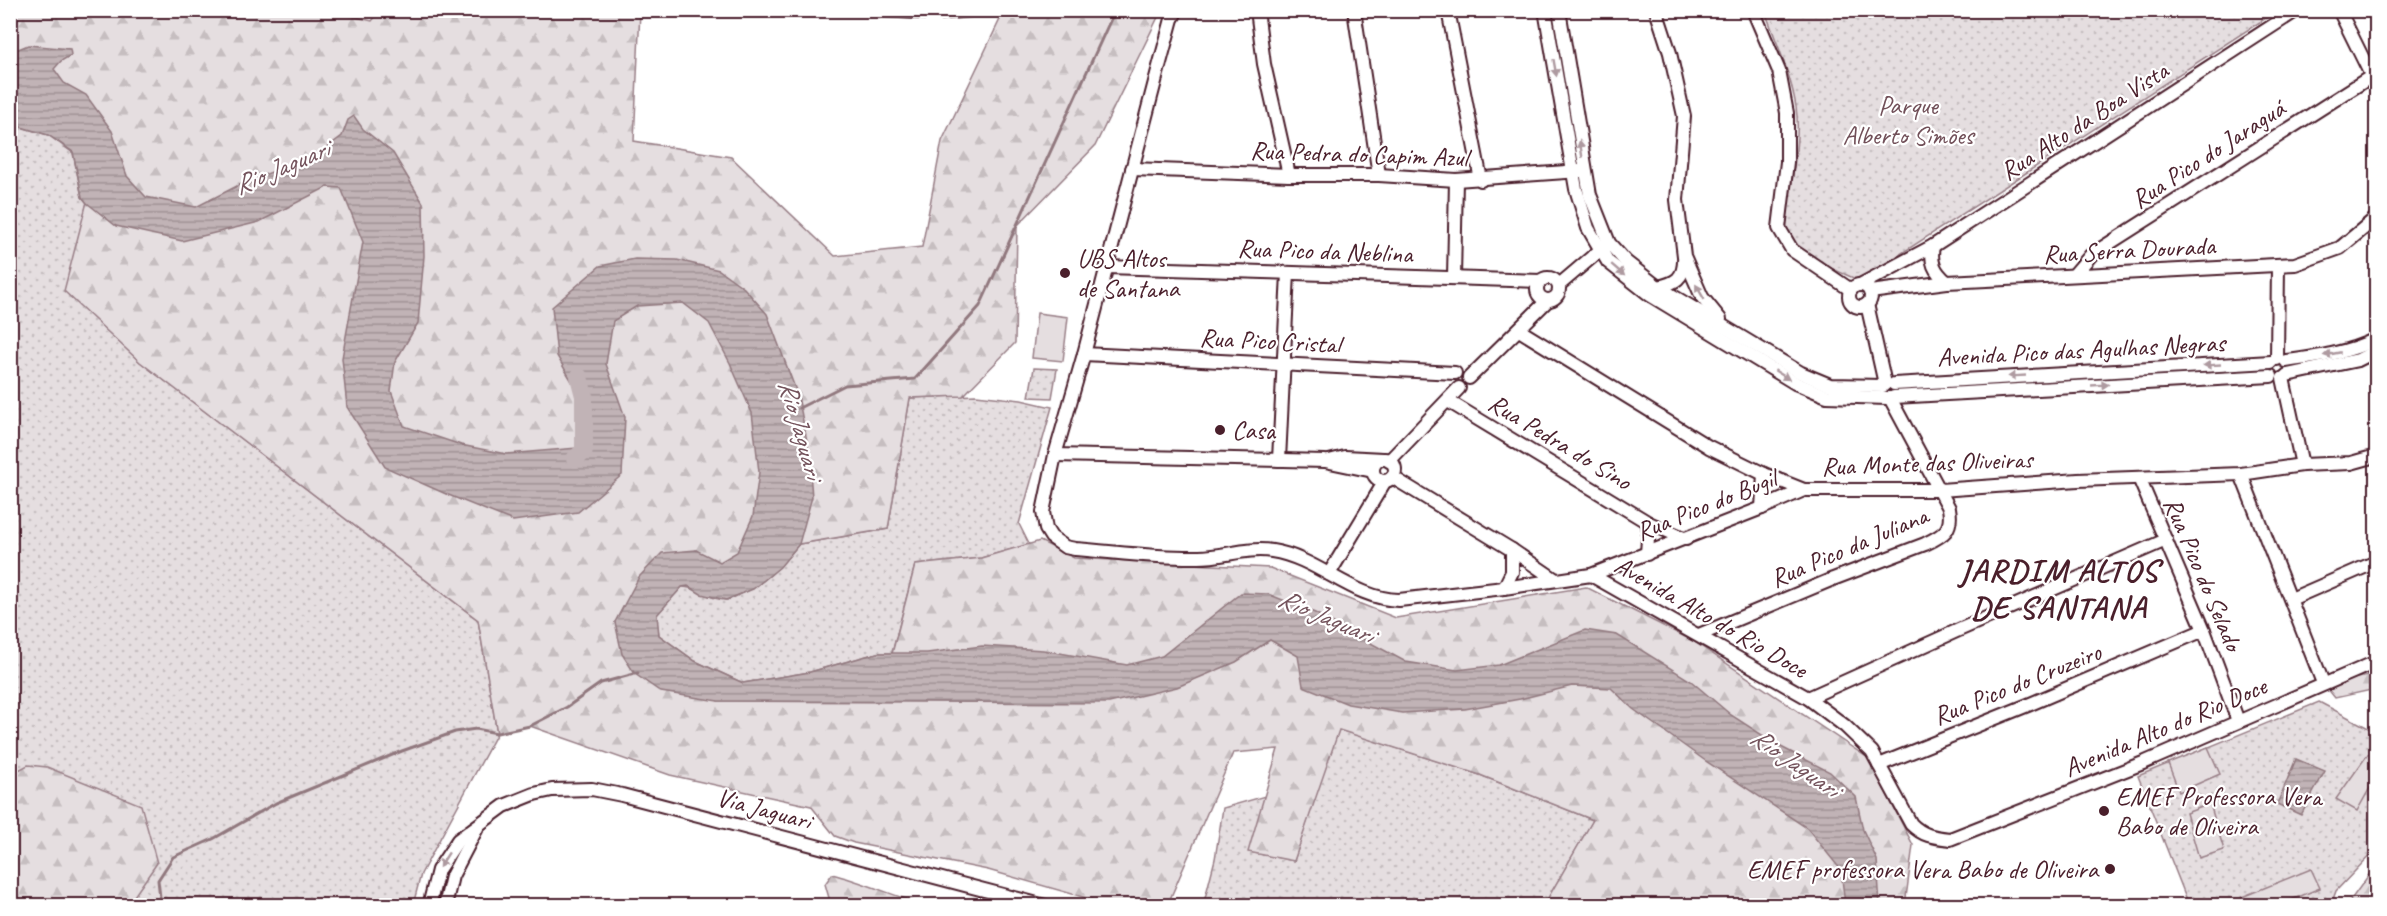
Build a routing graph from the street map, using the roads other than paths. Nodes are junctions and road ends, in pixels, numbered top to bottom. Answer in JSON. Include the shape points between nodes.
{"nodes":[{"id":1,"x":881,"y":10,"type":"edge"},
{"id":2,"x":971,"y":10,"type":"edge"},
{"id":3,"x":1177,"y":10,"type":"edge"},
{"id":4,"x":1257,"y":10,"type":"edge"},
{"id":5,"x":1354,"y":10,"type":"edge"},
{"id":6,"x":1448,"y":10,"type":"edge"},
{"id":7,"x":1545,"y":10,"type":"edge"},
{"id":8,"x":1559,"y":10,"type":"edge"},
{"id":9,"x":1656,"y":10,"type":"edge"},
{"id":10,"x":2297,"y":10,"type":"edge"},
{"id":11,"x":2339,"y":10,"type":"edge"},
{"id":12,"x":1752,"y":11,"type":"edge"},
{"id":13,"x":2374,"y":81,"type":"edge"},
{"id":14,"x":1132,"y":169,"type":"junction"},
{"id":15,"x":1579,"y":171,"type":"junction"},
{"id":16,"x":1289,"y":175,"type":"junction"},
{"id":17,"x":1379,"y":175,"type":"junction"},
{"id":18,"x":1456,"y":180,"type":"junction"},
{"id":19,"x":1481,"y":180,"type":"junction"},
{"id":20,"x":2376,"y":218,"type":"edge"},
{"id":21,"x":1933,"y":246,"type":"junction"},
{"id":22,"x":1604,"y":247,"type":"junction"},
{"id":23,"x":1684,"y":256,"type":"junction"},
{"id":24,"x":2278,"y":265,"type":"junction"},
{"id":25,"x":1107,"y":267,"type":"junction"},
{"id":26,"x":1288,"y":273,"type":"junction"},
{"id":27,"x":2074,"y":275,"type":"junction"},
{"id":28,"x":1454,"y":278,"type":"junction"},
{"id":29,"x":1550,"y":282,"type":"junction"},
{"id":30,"x":1947,"y":282,"type":"junction"},
{"id":31,"x":1658,"y":287,"type":"junction"},
{"id":32,"x":1862,"y":294,"type":"junction"},
{"id":33,"x":1548,"y":300,"type":"junction"},
{"id":34,"x":1724,"y":325,"type":"junction"},
{"id":35,"x":1519,"y":330,"type":"junction"},
{"id":36,"x":2376,"y":339,"type":"edge"},
{"id":37,"x":2376,"y":351,"type":"edge"},
{"id":38,"x":1084,"y":354,"type":"junction"},
{"id":39,"x":2278,"y":361,"type":"junction"},
{"id":40,"x":1285,"y":364,"type":"junction"},
{"id":41,"x":1455,"y":373,"type":"junction"},
{"id":42,"x":2280,"y":377,"type":"junction"},
{"id":43,"x":1469,"y":378,"type":"junction"},
{"id":44,"x":1459,"y":388,"type":"junction"},
{"id":45,"x":1889,"y":391,"type":"junction"},
{"id":46,"x":1448,"y":401,"type":"junction"},
{"id":47,"x":1054,"y":455,"type":"junction"},
{"id":48,"x":2376,"y":456,"type":"edge"},
{"id":49,"x":1279,"y":460,"type":"junction"},
{"id":50,"x":1386,"y":460,"type":"junction"},
{"id":51,"x":1325,"y":461,"type":"junction"},
{"id":52,"x":2302,"y":465,"type":"junction"},
{"id":53,"x":1373,"y":471,"type":"junction"},
{"id":54,"x":1764,"y":474,"type":"junction"},
{"id":55,"x":2241,"y":474,"type":"junction"},
{"id":56,"x":2139,"y":478,"type":"junction"},
{"id":57,"x":1388,"y":479,"type":"junction"},
{"id":58,"x":1804,"y":490,"type":"junction"},
{"id":59,"x":1940,"y":490,"type":"junction"},
{"id":60,"x":1762,"y":508,"type":"junction"},
{"id":61,"x":1649,"y":523,"type":"junction"},
{"id":62,"x":1686,"y":539,"type":"junction"},
{"id":63,"x":2166,"y":540,"type":"junction"},
{"id":64,"x":1512,"y":550,"type":"junction"},
{"id":65,"x":1647,"y":554,"type":"junction"},
{"id":66,"x":2376,"y":562,"type":"edge"},
{"id":67,"x":1329,"y":574,"type":"junction"},
{"id":68,"x":1592,"y":575,"type":"junction"},
{"id":69,"x":1556,"y":580,"type":"junction"},
{"id":70,"x":1504,"y":588,"type":"junction"},
{"id":71,"x":2291,"y":599,"type":"junction"},
{"id":72,"x":2204,"y":630,"type":"junction"},
{"id":73,"x":1699,"y":635,"type":"junction"},
{"id":74,"x":2376,"y":662,"type":"edge"},
{"id":75,"x":2323,"y":683,"type":"junction"},
{"id":76,"x":1808,"y":698,"type":"junction"},
{"id":77,"x":2238,"y":721,"type":"junction"},
{"id":78,"x":1879,"y":765,"type":"junction"},
{"id":79,"x":477,"y":827,"type":"junction"},
{"id":80,"x":429,"y":906,"type":"edge"},
{"id":81,"x":445,"y":906,"type":"edge"},
{"id":82,"x":1045,"y":906,"type":"edge"}],
"edges":[{"from":1,"to":2,"type":"street"},
{"from":3,"to":14,"type":"street","name":"Avenida Alto do Rio Doce"},
{"from":4,"to":16,"type":"street","via":[[1264,64]]},
{"from":5,"to":17,"type":"street"},
{"from":6,"to":19,"type":"street"},
{"from":7,"to":15,"type":"street","name":"Avenida Pico das Agulhas Negras","one_way":true},
{"from":15,"to":8,"type":"street","name":"Avenida Pico das Agulhas Negras","one_way":true},
{"from":9,"to":23,"type":"street","via":[[1684,116],[1677,200]]},
{"from":10,"to":21,"type":"street","name":"Rua Alto da Boa Vista"},
{"from":11,"to":13,"type":"street"},
{"from":12,"to":32,"type":"street","via":[[1779,71],[1787,113],[1787,162],[1779,228],[1792,250]]},
{"from":13,"to":27,"type":"street","name":"Rua Pico do Jaraguá","via":[[2091,255]]},
{"from":14,"to":16,"type":"street","name":"Rua Pedra do Capim Azul"},
{"from":14,"to":25,"type":"street","name":"Avenida Alto do Rio Doce"},
{"from":15,"to":19,"type":"street","name":"Rua Pedra do Capim Azul"},
{"from":15,"to":22,"type":"street","name":"Avenida Pico das Agulhas Negras","via":[[1582,212]]},
{"from":16,"to":17,"type":"street","name":"Rua Pedra do Capim Azul"},
{"from":17,"to":18,"type":"street","name":"Rua Pedra do Capim Azul"},
{"from":18,"to":19,"type":"street","name":"Rua Pedra do Capim Azul"},
{"from":18,"to":28,"type":"street"},
{"from":20,"to":24,"type":"street","name":"Rua Serra Dourada","via":[[2340,248],[2295,264]]},
{"from":21,"to":30,"type":"street","via":[[1933,267]]},
{"from":21,"to":32,"type":"street","name":"Rua Alto da Boa Vista","via":[[1893,267]]},
{"from":22,"to":29,"type":"street"},
{"from":22,"to":31,"type":"street","name":"Avenida Pico das Agulhas Negras"},
{"from":22,"to":45,"type":"street","name":"Avenida Pico das Agulhas Negras","one_way":true,"via":[[1618,271],[1650,295],[1796,383],[1827,396]]},
{"from":23,"to":31,"type":"street","via":[[1684,271],[1678,279]]},
{"from":34,"to":23,"type":"street","one_way":true,"via":[[1702,297]]},
{"from":24,"to":27,"type":"street","name":"Rua Serra Dourada"},
{"from":24,"to":39,"type":"street"},
{"from":25,"to":26,"type":"street","name":"Rua Pico da Neblina"},
{"from":25,"to":38,"type":"street","name":"Avenida Alto do Rio Doce"},
{"from":26,"to":28,"type":"street","name":"Rua Pico da Neblina"},
{"from":26,"to":40,"type":"street"},
{"from":27,"to":30,"type":"street","name":"Rua Serra Dourada"},
{"from":28,"to":29,"type":"street","name":"Rua Pico da Neblina"},
{"from":29,"to":33,"type":"street","via":[[1557,296]]},
{"from":29,"to":33,"type":"street","via":[[1538,291]]},
{"from":30,"to":32,"type":"street","name":"Rua Serra Dourada"},
{"from":31,"to":34,"type":"street","name":"Avenida Pico das Agulhas Negras"},
{"from":32,"to":45,"type":"street","name":"Rua Pico da Juliana"},
{"from":33,"to":35,"type":"street"},
{"from":34,"to":45,"type":"street","name":"Avenida Pico das Agulhas Negras","via":[[1801,373],[1830,385]]},
{"from":35,"to":43,"type":"street"},
{"from":35,"to":54,"type":"street","name":"Rua Monte das Oliveiras","via":[[1709,447]]},
{"from":36,"to":39,"type":"street","name":"Avenida Pico das Agulhas Negras","one_way":true,"via":[[2355,349]]},
{"from":37,"to":42,"type":"street","name":"Avenida Pico das Agulhas Negras","via":[[2358,360]]},
{"from":38,"to":40,"type":"street","name":"Rua Pico Cristal"},
{"from":38,"to":47,"type":"street","name":"Avenida Alto do Rio Doce"},
{"from":39,"to":42,"type":"street","via":[[2289,370]]},
{"from":39,"to":42,"type":"street","via":[[2268,371]]},
{"from":39,"to":45,"type":"street","name":"Avenida Pico das Agulhas Negras","one_way":true},
{"from":40,"to":41,"type":"street","name":"Rua Pico Cristal"},
{"from":40,"to":49,"type":"street"},
{"from":41,"to":43,"type":"street","via":[[1463,371]]},
{"from":41,"to":44,"type":"street","via":[[1452,380]]},
{"from":45,"to":42,"type":"street","name":"Avenida Pico das Agulhas Negras","one_way":true},
{"from":42,"to":52,"type":"street"},
{"from":43,"to":44,"type":"street","via":[[1467,385]]},
{"from":44,"to":46,"type":"street"},
{"from":45,"to":59,"type":"street","name":"Rua Pico da Juliana"},
{"from":46,"to":50,"type":"street"},
{"from":46,"to":61,"type":"street","name":"Rua Pedra do Sino"},
{"from":47,"to":49,"type":"street"},
{"from":47,"to":67,"type":"street","name":"Avenida Alto do Rio Doce","via":[[1043,512],[1051,537],[1065,547],[1189,557],[1251,549],[1272,551]]},
{"from":48,"to":52,"type":"street","name":"Rua Monte das Oliveiras","via":[[2351,463]]},
{"from":49,"to":51,"type":"street"},
{"from":50,"to":51,"type":"street","via":[[1345,457]]},
{"from":50,"to":53,"type":"street","via":[[1374,464]]},
{"from":50,"to":57,"type":"street","via":[[1394,468]]},
{"from":51,"to":53,"type":"street"},
{"from":52,"to":55,"type":"street","name":"Rua Monte das Oliveiras"},
{"from":53,"to":57,"type":"street","via":[[1379,480]]},
{"from":54,"to":58,"type":"street","name":"Rua Monte das Oliveiras"},
{"from":54,"to":60,"type":"street"},
{"from":55,"to":56,"type":"street","name":"Rua Monte das Oliveiras"},
{"from":55,"to":71,"type":"street"},
{"from":56,"to":59,"type":"street","name":"Rua Monte das Oliveiras"},
{"from":56,"to":63,"type":"street","name":"Rua Pico do Selado"},
{"from":57,"to":64,"type":"street"},
{"from":57,"to":67,"type":"street"},
{"from":58,"to":59,"type":"street","name":"Rua Monte das Oliveiras"},
{"from":58,"to":60,"type":"street","name":"Rua Pico do Bugil"},
{"from":59,"to":73,"type":"street","name":"Rua Pico da Juliana","via":[[1951,520],[1940,537]]},
{"from":60,"to":62,"type":"street","name":"Rua Pico do Bugil"},
{"from":61,"to":62,"type":"street","name":"Rua Pedra do Sino"},
{"from":61,"to":65,"type":"street","name":"Rua Pedra do Sino"},
{"from":62,"to":65,"type":"street","name":"Rua Pico do Bugil"},
{"from":63,"to":72,"type":"street","name":"Rua Pico do Selado"},
{"from":63,"to":76,"type":"street"},
{"from":64,"to":69,"type":"street"},
{"from":64,"to":70,"type":"street","via":[[1512,572]]},
{"from":65,"to":68,"type":"street","name":"Rua Pico do Bugil"},
{"from":66,"to":71,"type":"street"},
{"from":67,"to":70,"type":"street","name":"Avenida Alto do Rio Doce","via":[[1384,600]]},
{"from":68,"to":69,"type":"street","name":"Avenida Alto do Rio Doce"},
{"from":68,"to":73,"type":"street","name":"Avenida Alto do Rio Doce"},
{"from":69,"to":70,"type":"street","name":"Avenida Alto do Rio Doce"},
{"from":71,"to":75,"type":"street"},
{"from":72,"to":77,"type":"street","name":"Rua Pico do Selado"},
{"from":72,"to":78,"type":"street","name":"Rua Pico do Cruzeiro"},
{"from":73,"to":76,"type":"street","name":"Avenida Alto do Rio Doce"},
{"from":74,"to":75,"type":"street","name":"Avenida Alto do Rio Doce"},
{"from":75,"to":77,"type":"street","name":"Avenida Alto do Rio Doce"},
{"from":76,"to":78,"type":"street","name":"Avenida Alto do Rio Doce","via":[[1861,740]]},
{"from":77,"to":78,"type":"street","name":"Avenida Alto do Rio Doce","via":[[1950,839],[1929,837],[1911,824]]},
{"from":79,"to":80,"type":"street","name":"Via Jaguari","one_way":true,"via":[[458,840],[438,870]]},
{"from":79,"to":81,"type":"street","name":"Via Jaguari","via":[[452,876]]},
{"from":79,"to":82,"type":"street","name":"Via Jaguari","via":[[504,806],[534,794],[592,789]]}]}
